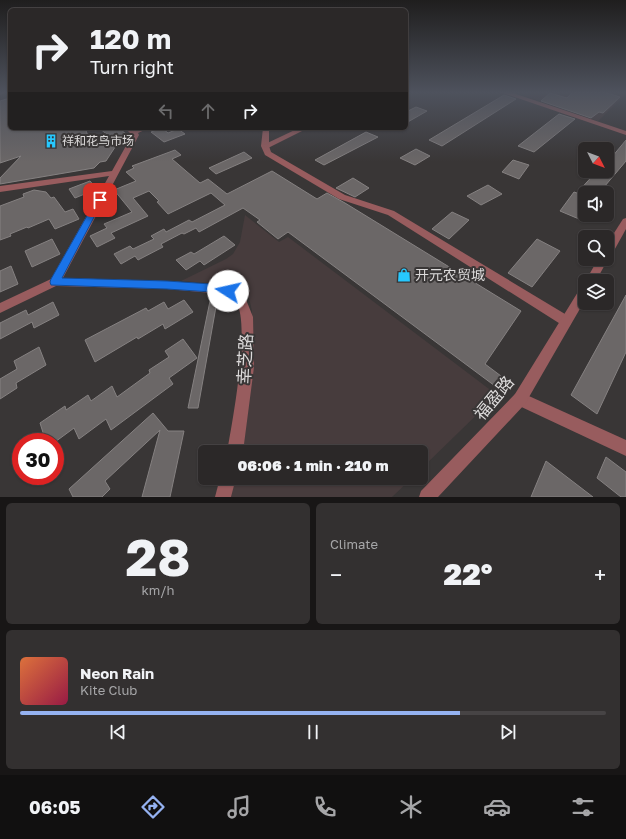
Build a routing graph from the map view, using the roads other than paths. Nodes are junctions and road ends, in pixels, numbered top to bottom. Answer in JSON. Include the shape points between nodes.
{"nodes":[{"id":1,"x":571,"y":115,"type":"edge"},
{"id":2,"x":130,"y":130,"type":"edge"},
{"id":3,"x":266,"y":130,"type":"edge"},
{"id":4,"x":301,"y":130,"type":"edge"},
{"id":5,"x":626,"y":134,"type":"edge"},
{"id":6,"x":265,"y":146,"type":"junction"},
{"id":7,"x":114,"y":173,"type":"junction"},
{"id":8,"x":0,"y":189,"type":"edge"},
{"id":9,"x":626,"y":221,"type":"edge"},
{"id":10,"x":614,"y":241,"type":"edge"},
{"id":11,"x":55,"y":282,"type":"junction"},
{"id":12,"x":578,"y":301,"type":"edge"},
{"id":13,"x":0,"y":308,"type":"edge"},
{"id":14,"x":566,"y":321,"type":"junction"},
{"id":15,"x":520,"y":399,"type":"junction"},
{"id":16,"x":236,"y":445,"type":"edge"},
{"id":17,"x":626,"y":448,"type":"edge"},
{"id":18,"x":226,"y":485,"type":"edge"},
{"id":19,"x":223,"y":497,"type":"edge"},
{"id":20,"x":427,"y":497,"type":"edge"}],
"edges":[{"from":1,"to":5,"type":"street"},
{"from":2,"to":7,"type":"street","via":[[136,135]]},
{"from":3,"to":6,"type":"street"},
{"from":4,"to":6,"type":"street"},
{"from":6,"to":14,"type":"street","via":[[268,153],[342,197],[391,213]]},
{"from":7,"to":8,"type":"street"},
{"from":7,"to":11,"type":"street"},
{"from":9,"to":10,"type":"street"},
{"from":11,"to":13,"type":"street","name":"幸芝路"},
{"from":11,"to":16,"type":"street","name":"幸芝路","via":[[204,287],[224,290],[237,297],[244,306],[247,317],[247,367]]},
{"from":12,"to":14,"type":"street","name":"福盈路"},
{"from":14,"to":15,"type":"street","name":"福盈路"},
{"from":15,"to":17,"type":"street"},
{"from":15,"to":20,"type":"street","name":"福盈路"},
{"from":18,"to":19,"type":"street"}]}
